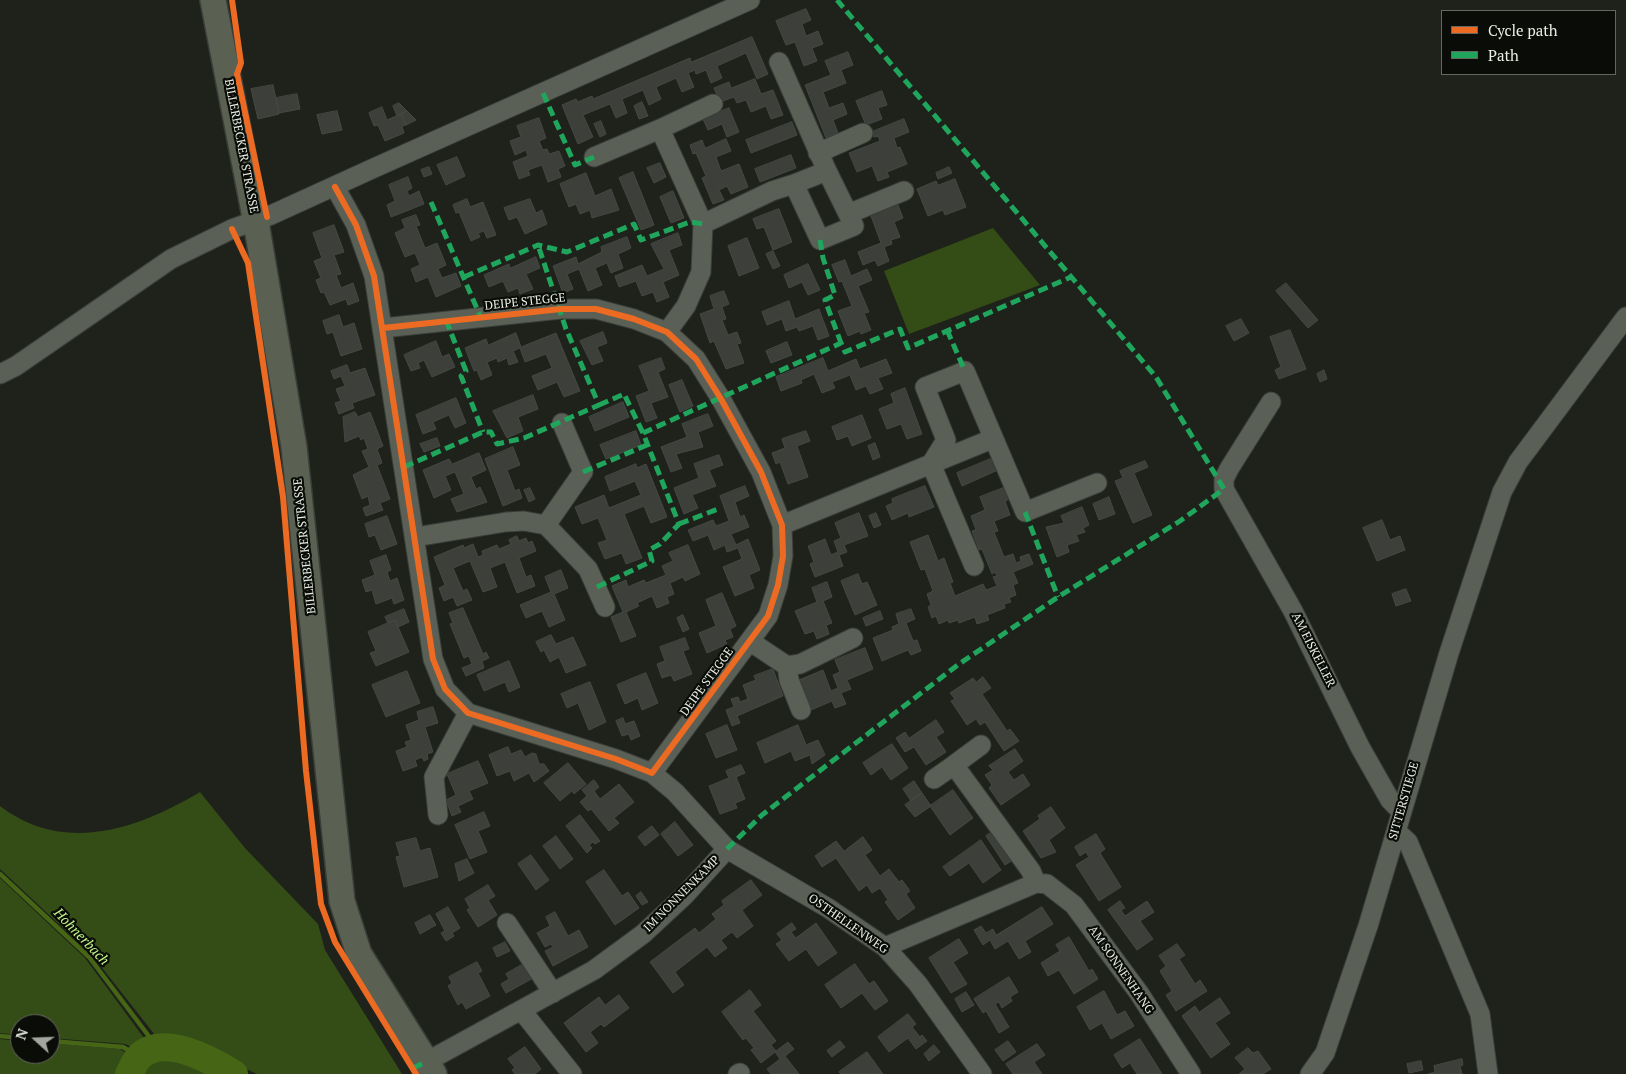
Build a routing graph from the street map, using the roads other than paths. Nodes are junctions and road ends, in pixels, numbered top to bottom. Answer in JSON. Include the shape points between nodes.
{"nodes":[{"id":1,"x":213,"y":0,"type":"edge"},
{"id":2,"x":750,"y":0,"type":"edge"},
{"id":3,"x":779,"y":62,"type":"dead end"},
{"id":4,"x":713,"y":104,"type":"dead end"},
{"id":5,"x":660,"y":129,"type":"junction"},
{"id":6,"x":864,"y":133,"type":"dead end"},
{"id":7,"x":818,"y":153,"type":"junction"},
{"id":8,"x":594,"y":158,"type":"dead end"},
{"id":9,"x":827,"y":171,"type":"junction"},
{"id":10,"x":794,"y":184,"type":"junction"},
{"id":11,"x":335,"y":187,"type":"junction"},
{"id":12,"x":904,"y":191,"type":"dead end"},
{"id":13,"x":848,"y":214,"type":"junction"},
{"id":14,"x":256,"y":222,"type":"junction"},
{"id":15,"x":703,"y":224,"type":"junction"},
{"id":16,"x":1626,"y":317,"type":"edge"},
{"id":17,"x":382,"y":328,"type":"junction"},
{"id":18,"x":667,"y":332,"type":"junction"},
{"id":19,"x":0,"y":374,"type":"edge"},
{"id":20,"x":1271,"y":402,"type":"dead end"},
{"id":21,"x":562,"y":423,"type":"dead end"},
{"id":22,"x":992,"y":439,"type":"junction"},
{"id":23,"x":931,"y":464,"type":"junction"},
{"id":24,"x":1097,"y":483,"type":"dead end"},
{"id":25,"x":546,"y":525,"type":"junction"},
{"id":26,"x":782,"y":525,"type":"junction"},
{"id":27,"x":415,"y":538,"type":"junction"},
{"id":28,"x":974,"y":566,"type":"dead end"},
{"id":29,"x":605,"y":607,"type":"dead end"},
{"id":30,"x":853,"y":638,"type":"dead end"},
{"id":31,"x":751,"y":642,"type":"junction"},
{"id":32,"x":787,"y":666,"type":"junction"},
{"id":33,"x":801,"y":710,"type":"dead end"},
{"id":34,"x":468,"y":713,"type":"junction"},
{"id":35,"x":981,"y":745,"type":"dead end"},
{"id":36,"x":954,"y":765,"type":"junction"},
{"id":37,"x":652,"y":773,"type":"junction"},
{"id":38,"x":934,"y":779,"type":"dead end"},
{"id":39,"x":1401,"y":811,"type":"junction"},
{"id":40,"x":438,"y":815,"type":"dead end"},
{"id":41,"x":1396,"y":831,"type":"junction"},
{"id":42,"x":727,"y":849,"type":"junction"},
{"id":43,"x":1036,"y":883,"type":"junction"},
{"id":44,"x":507,"y":923,"type":"dead end"},
{"id":45,"x":885,"y":947,"type":"junction"},
{"id":46,"x":553,"y":993,"type":"junction"},
{"id":47,"x":522,"y":1011,"type":"junction"},
{"id":48,"x":430,"y":1068,"type":"edge"},
{"id":49,"x":572,"y":1074,"type":"edge"},
{"id":50,"x":982,"y":1074,"type":"edge"},
{"id":51,"x":1191,"y":1074,"type":"edge"},
{"id":52,"x":1310,"y":1074,"type":"edge"},
{"id":53,"x":1488,"y":1074,"type":"edge"}],
"edges":[{"from":1,"to":14,"type":"main road","name":"BILLERBECKER STRASSE"},
{"from":2,"to":11,"type":"street"},
{"from":3,"to":7,"type":"street"},
{"from":4,"to":5,"type":"street"},
{"from":5,"to":8,"type":"street"},
{"from":5,"to":15,"type":"street"},
{"from":6,"to":7,"type":"street"},
{"from":7,"to":9,"type":"street"},
{"from":9,"to":10,"type":"street"},
{"from":9,"to":13,"type":"street"},
{"from":10,"to":13,"type":"street","via":[[820,240],[854,226]]},
{"from":10,"to":15,"type":"street"},
{"from":11,"to":14,"type":"street"},
{"from":11,"to":17,"type":"street","via":[[356,225],[374,276]]},
{"from":12,"to":13,"type":"street"},
{"from":14,"to":19,"type":"street","via":[[232,229],[171,259]]},
{"from":14,"to":48,"type":"main road","name":"BILLERBECKER STRASSE","via":[[294,447],[342,901],[359,954]]},
{"from":15,"to":18,"type":"street","via":[[701,272],[686,306]]},
{"from":16,"to":39,"type":"street","name":"SITTERSTIEGE","via":[[1518,462],[1502,492]]},
{"from":17,"to":18,"type":"street","name":"DEIPE STEGGE","via":[[561,309],[596,309]]},
{"from":17,"to":27,"type":"street"},
{"from":18,"to":26,"type":"street","name":"DEIPE STEGGE","via":[[696,359],[721,399],[761,472]]},
{"from":20,"to":39,"type":"street","name":"AM EISKELLER","via":[[1229,469],[1224,489],[1293,611],[1364,755],[1390,800]]},
{"from":21,"to":25,"type":"street","via":[[583,472]]},
{"from":22,"to":23,"type":"street"},
{"from":22,"to":23,"type":"street","via":[[964,371],[925,387],[946,440]]},
{"from":22,"to":24,"type":"street","via":[[1025,512]]},
{"from":23,"to":26,"type":"street"},
{"from":23,"to":28,"type":"street"},
{"from":25,"to":27,"type":"street","via":[[506,522]]},
{"from":25,"to":29,"type":"street","via":[[588,569]]},
{"from":26,"to":31,"type":"street","name":"DEIPE STEGGE","via":[[783,556],[778,585],[768,616]]},
{"from":27,"to":34,"type":"street","via":[[433,659],[445,689]]},
{"from":30,"to":32,"type":"street","via":[[800,664]]},
{"from":31,"to":32,"type":"street","name":"DEIPE STEGGE"},
{"from":31,"to":37,"type":"street","name":"DEIPE STEGGE"},
{"from":32,"to":33,"type":"street"},
{"from":34,"to":37,"type":"street"},
{"from":34,"to":40,"type":"street","via":[[434,777]]},
{"from":35,"to":36,"type":"street"},
{"from":36,"to":38,"type":"street"},
{"from":36,"to":43,"type":"street","via":[[1031,870]]},
{"from":37,"to":42,"type":"street","name":"IM NONNENKAMP","via":[[675,792]]},
{"from":39,"to":41,"type":"street","name":"SITTERSTIEGE"},
{"from":41,"to":52,"type":"street","name":"SITTERSTIEGE","via":[[1325,1053]]},
{"from":41,"to":53,"type":"street","via":[[1408,842],[1480,1014]]},
{"from":42,"to":45,"type":"street","name":"OSTHELLENWEG","via":[[828,908]]},
{"from":42,"to":46,"type":"street","name":"IM NONNENKAMP","via":[[643,934],[594,970]]},
{"from":43,"to":45,"type":"street"},
{"from":43,"to":51,"type":"street","name":"AM SONNENHANG","via":[[1047,884],[1074,904],[1139,993]]},
{"from":44,"to":46,"type":"street"},
{"from":45,"to":50,"type":"street","name":"OSTHELLENWEG","via":[[918,984]]},
{"from":46,"to":47,"type":"street","name":"IM NONNENKAMP"},
{"from":47,"to":48,"type":"street","name":"IM NONNENKAMP"},
{"from":47,"to":49,"type":"street"}]}
